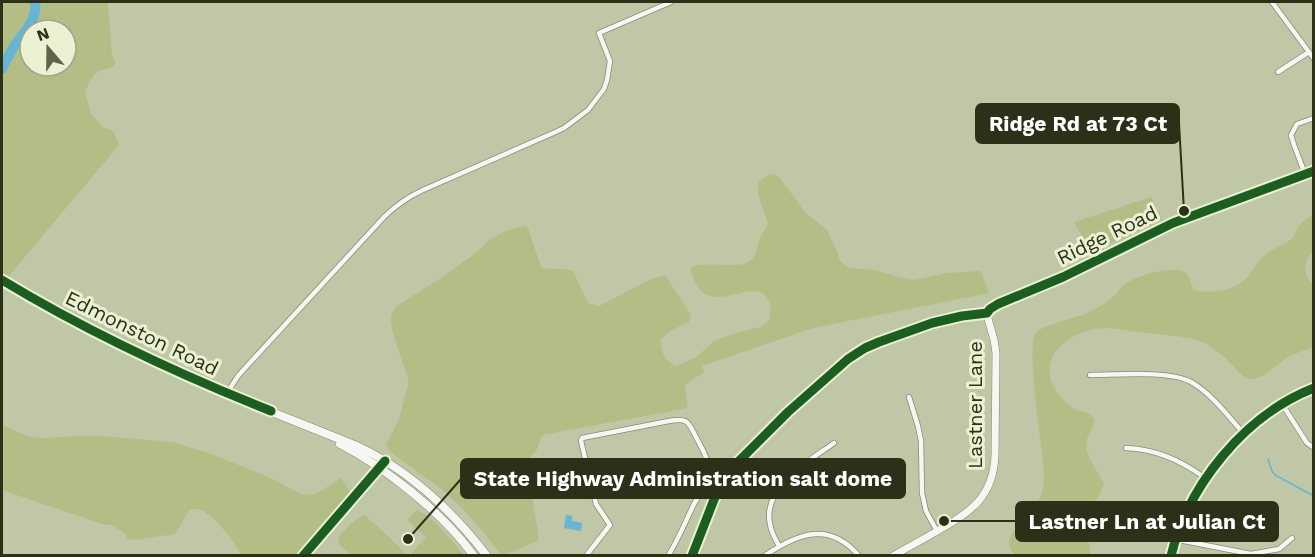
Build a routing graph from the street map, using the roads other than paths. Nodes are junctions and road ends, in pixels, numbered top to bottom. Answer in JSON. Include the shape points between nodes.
{"nodes":[{"id":1,"x":670,"y":2,"type":"edge"},
{"id":2,"x":1272,"y":2,"type":"edge"},
{"id":3,"x":1309,"y":52,"type":"junction"},
{"id":4,"x":1314,"y":59,"type":"edge"},
{"id":5,"x":1278,"y":72,"type":"dead end"},
{"id":6,"x":1314,"y":118,"type":"edge"},
{"id":7,"x":1314,"y":171,"type":"edge"},
{"id":8,"x":1305,"y":174,"type":"junction"},
{"id":9,"x":2,"y":280,"type":"edge"},
{"id":10,"x":987,"y":313,"type":"joint"},
{"id":11,"x":1090,"y":375,"type":"dead end"},
{"id":12,"x":1314,"y":388,"type":"edge"},
{"id":13,"x":227,"y":393,"type":"junction"},
{"id":14,"x":909,"y":397,"type":"dead end"},
{"id":15,"x":1282,"y":404,"type":"junction"},
{"id":16,"x":271,"y":411,"type":"junction"},
{"id":17,"x":1244,"y":434,"type":"junction"},
{"id":18,"x":834,"y":442,"type":"dead end"},
{"id":19,"x":1126,"y":448,"type":"dead end"},
{"id":20,"x":1314,"y":448,"type":"edge"},
{"id":21,"x":386,"y":461,"type":"junction"},
{"id":22,"x":379,"y":468,"type":"junction"},
{"id":23,"x":1205,"y":478,"type":"junction"},
{"id":24,"x":1128,"y":526,"type":"dead end"},
{"id":25,"x":937,"y":531,"type":"junction"},
{"id":26,"x":1292,"y":538,"type":"dead end"},
{"id":27,"x":1174,"y":539,"type":"junction"},
{"id":28,"x":779,"y":546,"type":"junction"},
{"id":29,"x":303,"y":555,"type":"edge"},
{"id":30,"x":474,"y":555,"type":"edge"},
{"id":31,"x":487,"y":555,"type":"edge"},
{"id":32,"x":586,"y":555,"type":"edge"},
{"id":33,"x":668,"y":555,"type":"edge"},
{"id":34,"x":764,"y":555,"type":"edge"},
{"id":35,"x":859,"y":555,"type":"edge"},
{"id":36,"x":893,"y":555,"type":"edge"},
{"id":37,"x":1171,"y":555,"type":"edge"}],
"edges":[{"from":1,"to":13,"type":"street","via":[[599,33],[610,61],[606,84],[594,104],[574,121],[394,207],[238,376]]},
{"from":2,"to":3,"type":"street"},
{"from":3,"to":4,"type":"street"},
{"from":3,"to":5,"type":"street"},
{"from":6,"to":8,"type":"street","via":[[1298,124],[1291,135]]},
{"from":7,"to":8,"type":"street","name":"Ridge Road"},
{"from":8,"to":10,"type":"street","name":"Ridge Road","via":[[1173,223],[998,304]]},
{"from":9,"to":13,"type":"main road","name":"Edmonston Road","via":[[129,350]]},
{"from":10,"to":25,"type":"street","name":"Lastner Lane","via":[[996,352],[994,471],[980,501]]},
{"from":11,"to":17,"type":"street","via":[[1182,378],[1206,393]]},
{"from":12,"to":15,"type":"street"},
{"from":13,"to":16,"type":"main road","name":"Edmonston Road"},
{"from":14,"to":25,"type":"street","via":[[921,441],[922,494]]},
{"from":15,"to":17,"type":"street"},
{"from":15,"to":20,"type":"street"},
{"from":16,"to":21,"type":"main road","name":"Edmonston Road"},
{"from":16,"to":22,"type":"main road","name":"Edmonston Road","via":[[355,451]]},
{"from":17,"to":23,"type":"street"},
{"from":18,"to":28,"type":"street","via":[[794,472],[773,498],[769,521]]},
{"from":19,"to":23,"type":"street","via":[[1168,456]]},
{"from":21,"to":22,"type":"street"},
{"from":21,"to":31,"type":"main road","name":"Edmonston Road","via":[[442,506]]},
{"from":22,"to":29,"type":"street"},
{"from":22,"to":30,"type":"main road","name":"Edmonston Road","via":[[429,508]]},
{"from":23,"to":27,"type":"street"},
{"from":24,"to":27,"type":"street"},
{"from":25,"to":36,"type":"street","name":"Lastner Lane"},
{"from":26,"to":27,"type":"street","via":[[1279,549],[1251,554]]},
{"from":27,"to":37,"type":"street"},
{"from":28,"to":34,"type":"street"},
{"from":28,"to":35,"type":"street","via":[[808,534],[831,535]]},
{"from":32,"to":33,"type":"street","via":[[610,525],[596,504],[582,438],[684,420],[701,445],[709,471]]}]}
